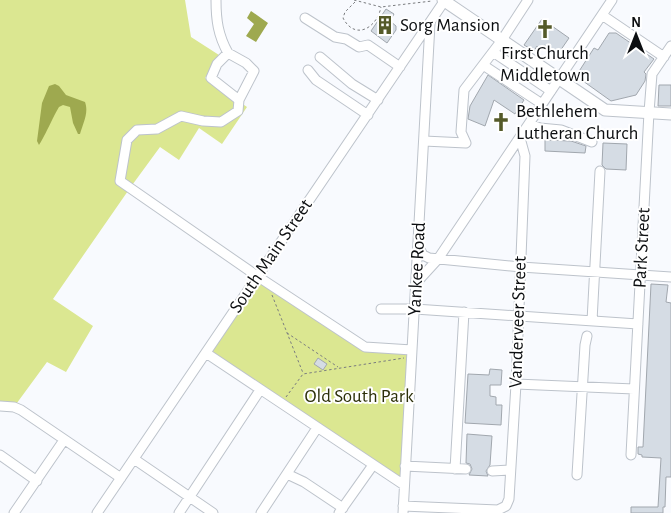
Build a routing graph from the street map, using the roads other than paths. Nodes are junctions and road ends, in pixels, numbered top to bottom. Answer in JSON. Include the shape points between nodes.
{"nodes":[{"id":1,"x":216,"y":0,"type":"edge"},
{"id":2,"x":441,"y":0,"type":"edge"},
{"id":3,"x":528,"y":0,"type":"edge"},
{"id":4,"x":612,"y":0,"type":"edge"},
{"id":5,"x":602,"y":15,"type":"junction"},
{"id":6,"x":305,"y":18,"type":"dead end"},
{"id":7,"x":430,"y":24,"type":"junction"},
{"id":8,"x":502,"y":40,"type":"junction"},
{"id":9,"x":228,"y":52,"type":"junction"},
{"id":10,"x":493,"y":52,"type":"junction"},
{"id":11,"x":668,"y":52,"type":"edge"},
{"id":12,"x":320,"y":57,"type":"dead end"},
{"id":13,"x":483,"y":64,"type":"junction"},
{"id":14,"x":400,"y":67,"type":"junction"},
{"id":15,"x":308,"y":70,"type":"dead end"},
{"id":16,"x":560,"y":78,"type":"junction"},
{"id":17,"x":551,"y":91,"type":"junction"},
{"id":18,"x":239,"y":100,"type":"junction"},
{"id":19,"x":378,"y":100,"type":"junction"},
{"id":20,"x":542,"y":104,"type":"junction"},
{"id":21,"x":649,"y":112,"type":"junction"},
{"id":22,"x":671,"y":114,"type":"edge"},
{"id":23,"x":368,"y":115,"type":"junction"},
{"id":24,"x":529,"y":124,"type":"junction"},
{"id":25,"x":520,"y":138,"type":"junction"},
{"id":26,"x":424,"y":141,"type":"junction"},
{"id":27,"x":592,"y":142,"type":"dead end"},
{"id":28,"x":600,"y":171,"type":"dead end"},
{"id":29,"x":418,"y":246,"type":"junction"},
{"id":30,"x":438,"y":259,"type":"junction"},
{"id":31,"x":520,"y":267,"type":"junction"},
{"id":32,"x":595,"y":272,"type":"junction"},
{"id":33,"x":641,"y":274,"type":"junction"},
{"id":34,"x":257,"y":276,"type":"junction"},
{"id":35,"x":671,"y":277,"type":"edge"},
{"id":36,"x":417,"y":282,"type":"junction"},
{"id":37,"x":381,"y":308,"type":"dead end"},
{"id":38,"x":415,"y":309,"type":"junction"},
{"id":39,"x":464,"y":312,"type":"junction"},
{"id":40,"x":519,"y":315,"type":"junction"},
{"id":41,"x":592,"y":321,"type":"junction"},
{"id":42,"x":638,"y":324,"type":"junction"},
{"id":43,"x":587,"y":336,"type":"dead end"},
{"id":44,"x":412,"y":350,"type":"junction"},
{"id":45,"x":206,"y":353,"type":"junction"},
{"id":46,"x":516,"y":384,"type":"junction"},
{"id":47,"x":582,"y":387,"type":"junction"},
{"id":48,"x":634,"y":389,"type":"junction"},
{"id":49,"x":260,"y":390,"type":"junction"},
{"id":50,"x":0,"y":406,"type":"edge"},
{"id":51,"x":318,"y":428,"type":"junction"},
{"id":52,"x":64,"y":440,"type":"junction"},
{"id":53,"x":0,"y":455,"type":"edge"},
{"id":54,"x":631,"y":455,"type":"dead end"},
{"id":55,"x":134,"y":459,"type":"junction"},
{"id":56,"x":373,"y":465,"type":"junction"},
{"id":57,"x":405,"y":466,"type":"junction"},
{"id":58,"x":455,"y":469,"type":"junction"},
{"id":59,"x":466,"y":469,"type":"dead end"},
{"id":60,"x":510,"y":470,"type":"junction"},
{"id":61,"x":492,"y":471,"type":"dead end"},
{"id":62,"x":287,"y":474,"type":"junction"},
{"id":63,"x":577,"y":475,"type":"dead end"},
{"id":64,"x":121,"y":478,"type":"junction"},
{"id":65,"x":37,"y":481,"type":"junction"},
{"id":66,"x":404,"y":485,"type":"junction"},
{"id":67,"x":190,"y":497,"type":"junction"},
{"id":68,"x":403,"y":509,"type":"edge"},
{"id":69,"x":452,"y":510,"type":"edge"},
{"id":70,"x":341,"y":511,"type":"edge"},
{"id":71,"x":14,"y":513,"type":"edge"},
{"id":72,"x":97,"y":513,"type":"edge"},
{"id":73,"x":179,"y":513,"type":"edge"},
{"id":74,"x":213,"y":513,"type":"edge"},
{"id":75,"x":261,"y":513,"type":"edge"}],
"edges":[{"from":1,"to":9,"type":"street","via":[[216,22]]},
{"from":2,"to":7,"type":"street","name":"South Main Street"},
{"from":2,"to":8,"type":"main road"},
{"from":3,"to":8,"type":"street"},
{"from":4,"to":5,"type":"street"},
{"from":5,"to":11,"type":"street"},
{"from":5,"to":16,"type":"street"},
{"from":6,"to":14,"type":"street","via":[[335,37],[359,47],[368,45]]},
{"from":7,"to":14,"type":"street","name":"South Main Street"},
{"from":7,"to":26,"type":"street","name":"Yankee Road"},
{"from":8,"to":10,"type":"street"},
{"from":8,"to":16,"type":"main road"},
{"from":9,"to":18,"type":"street","via":[[254,71]]},
{"from":9,"to":18,"type":"street","via":[[217,64],[211,78]]},
{"from":10,"to":13,"type":"street"},
{"from":10,"to":17,"type":"street"},
{"from":11,"to":21,"type":"street","name":"Park Street","via":[[652,74]]},
{"from":12,"to":19,"type":"street","via":[[352,84]]},
{"from":13,"to":20,"type":"street"},
{"from":13,"to":26,"type":"street","via":[[464,90],[461,132],[466,143]]},
{"from":14,"to":19,"type":"street","name":"South Main Street"},
{"from":15,"to":23,"type":"street","via":[[316,80]]},
{"from":16,"to":17,"type":"street"},
{"from":16,"to":21,"type":"main road","via":[[605,110]]},
{"from":17,"to":20,"type":"street"},
{"from":18,"to":34,"type":"street","via":[[238,110],[221,122],[182,116],[157,129],[137,130],[127,140],[120,181]]},
{"from":19,"to":23,"type":"street","name":"South Main Street"},
{"from":20,"to":24,"type":"street"},
{"from":21,"to":22,"type":"main road"},
{"from":21,"to":33,"type":"street","name":"Park Street"},
{"from":23,"to":34,"type":"street","name":"South Main Street"},
{"from":24,"to":25,"type":"street"},
{"from":24,"to":27,"type":"street","via":[[561,130]]},
{"from":25,"to":30,"type":"street"},
{"from":25,"to":31,"type":"street","name":"Vanderveer Street","via":[[525,156]]},
{"from":26,"to":29,"type":"street","name":"Yankee Road"},
{"from":28,"to":32,"type":"street"},
{"from":29,"to":30,"type":"street","via":[[423,255]]},
{"from":29,"to":36,"type":"street","name":"Yankee Road"},
{"from":30,"to":31,"type":"street"},
{"from":30,"to":36,"type":"street"},
{"from":31,"to":32,"type":"street"},
{"from":31,"to":40,"type":"street","name":"Vanderveer Street"},
{"from":32,"to":33,"type":"street"},
{"from":32,"to":41,"type":"street"},
{"from":33,"to":35,"type":"street"},
{"from":33,"to":42,"type":"street","name":"Park Street"},
{"from":34,"to":44,"type":"street","via":[[365,346]]},
{"from":34,"to":45,"type":"street","name":"South Main Street"},
{"from":36,"to":38,"type":"street","name":"Yankee Road"},
{"from":37,"to":38,"type":"street"},
{"from":38,"to":39,"type":"street"},
{"from":38,"to":44,"type":"street","name":"Yankee Road"},
{"from":39,"to":40,"type":"street"},
{"from":39,"to":58,"type":"street"},
{"from":40,"to":41,"type":"street"},
{"from":40,"to":46,"type":"street","name":"Vanderveer Street"},
{"from":41,"to":42,"type":"street"},
{"from":42,"to":48,"type":"street","name":"Park Street"},
{"from":43,"to":47,"type":"street"},
{"from":44,"to":57,"type":"street","name":"Yankee Road"},
{"from":45,"to":49,"type":"street"},
{"from":45,"to":55,"type":"street","name":"South Main Street"},
{"from":46,"to":47,"type":"street"},
{"from":46,"to":60,"type":"street","name":"Vanderveer Street"},
{"from":47,"to":48,"type":"street"},
{"from":47,"to":63,"type":"street"},
{"from":48,"to":54,"type":"street","name":"Park Street"},
{"from":49,"to":51,"type":"street"},
{"from":49,"to":67,"type":"street"},
{"from":50,"to":52,"type":"street","via":[[21,410]]},
{"from":51,"to":56,"type":"street"},
{"from":51,"to":62,"type":"street"},
{"from":52,"to":64,"type":"street"},
{"from":52,"to":65,"type":"street"},
{"from":53,"to":65,"type":"street"},
{"from":55,"to":64,"type":"street","name":"South Main Street"},
{"from":55,"to":67,"type":"street"},
{"from":56,"to":66,"type":"street"},
{"from":56,"to":70,"type":"street"},
{"from":57,"to":58,"type":"street"},
{"from":57,"to":66,"type":"street","name":"Yankee Road"},
{"from":58,"to":59,"type":"street"},
{"from":60,"to":61,"type":"street"},
{"from":60,"to":69,"type":"street","name":"Vanderveer Street","via":[[506,506],[498,510]]},
{"from":62,"to":70,"type":"street","via":[[304,482]]},
{"from":62,"to":75,"type":"street"},
{"from":64,"to":72,"type":"street","name":"South Main Street"},
{"from":65,"to":71,"type":"street"},
{"from":66,"to":68,"type":"street","name":"Yankee Road"},
{"from":67,"to":73,"type":"street"},
{"from":67,"to":74,"type":"street"},
{"from":68,"to":69,"type":"street"}]}
